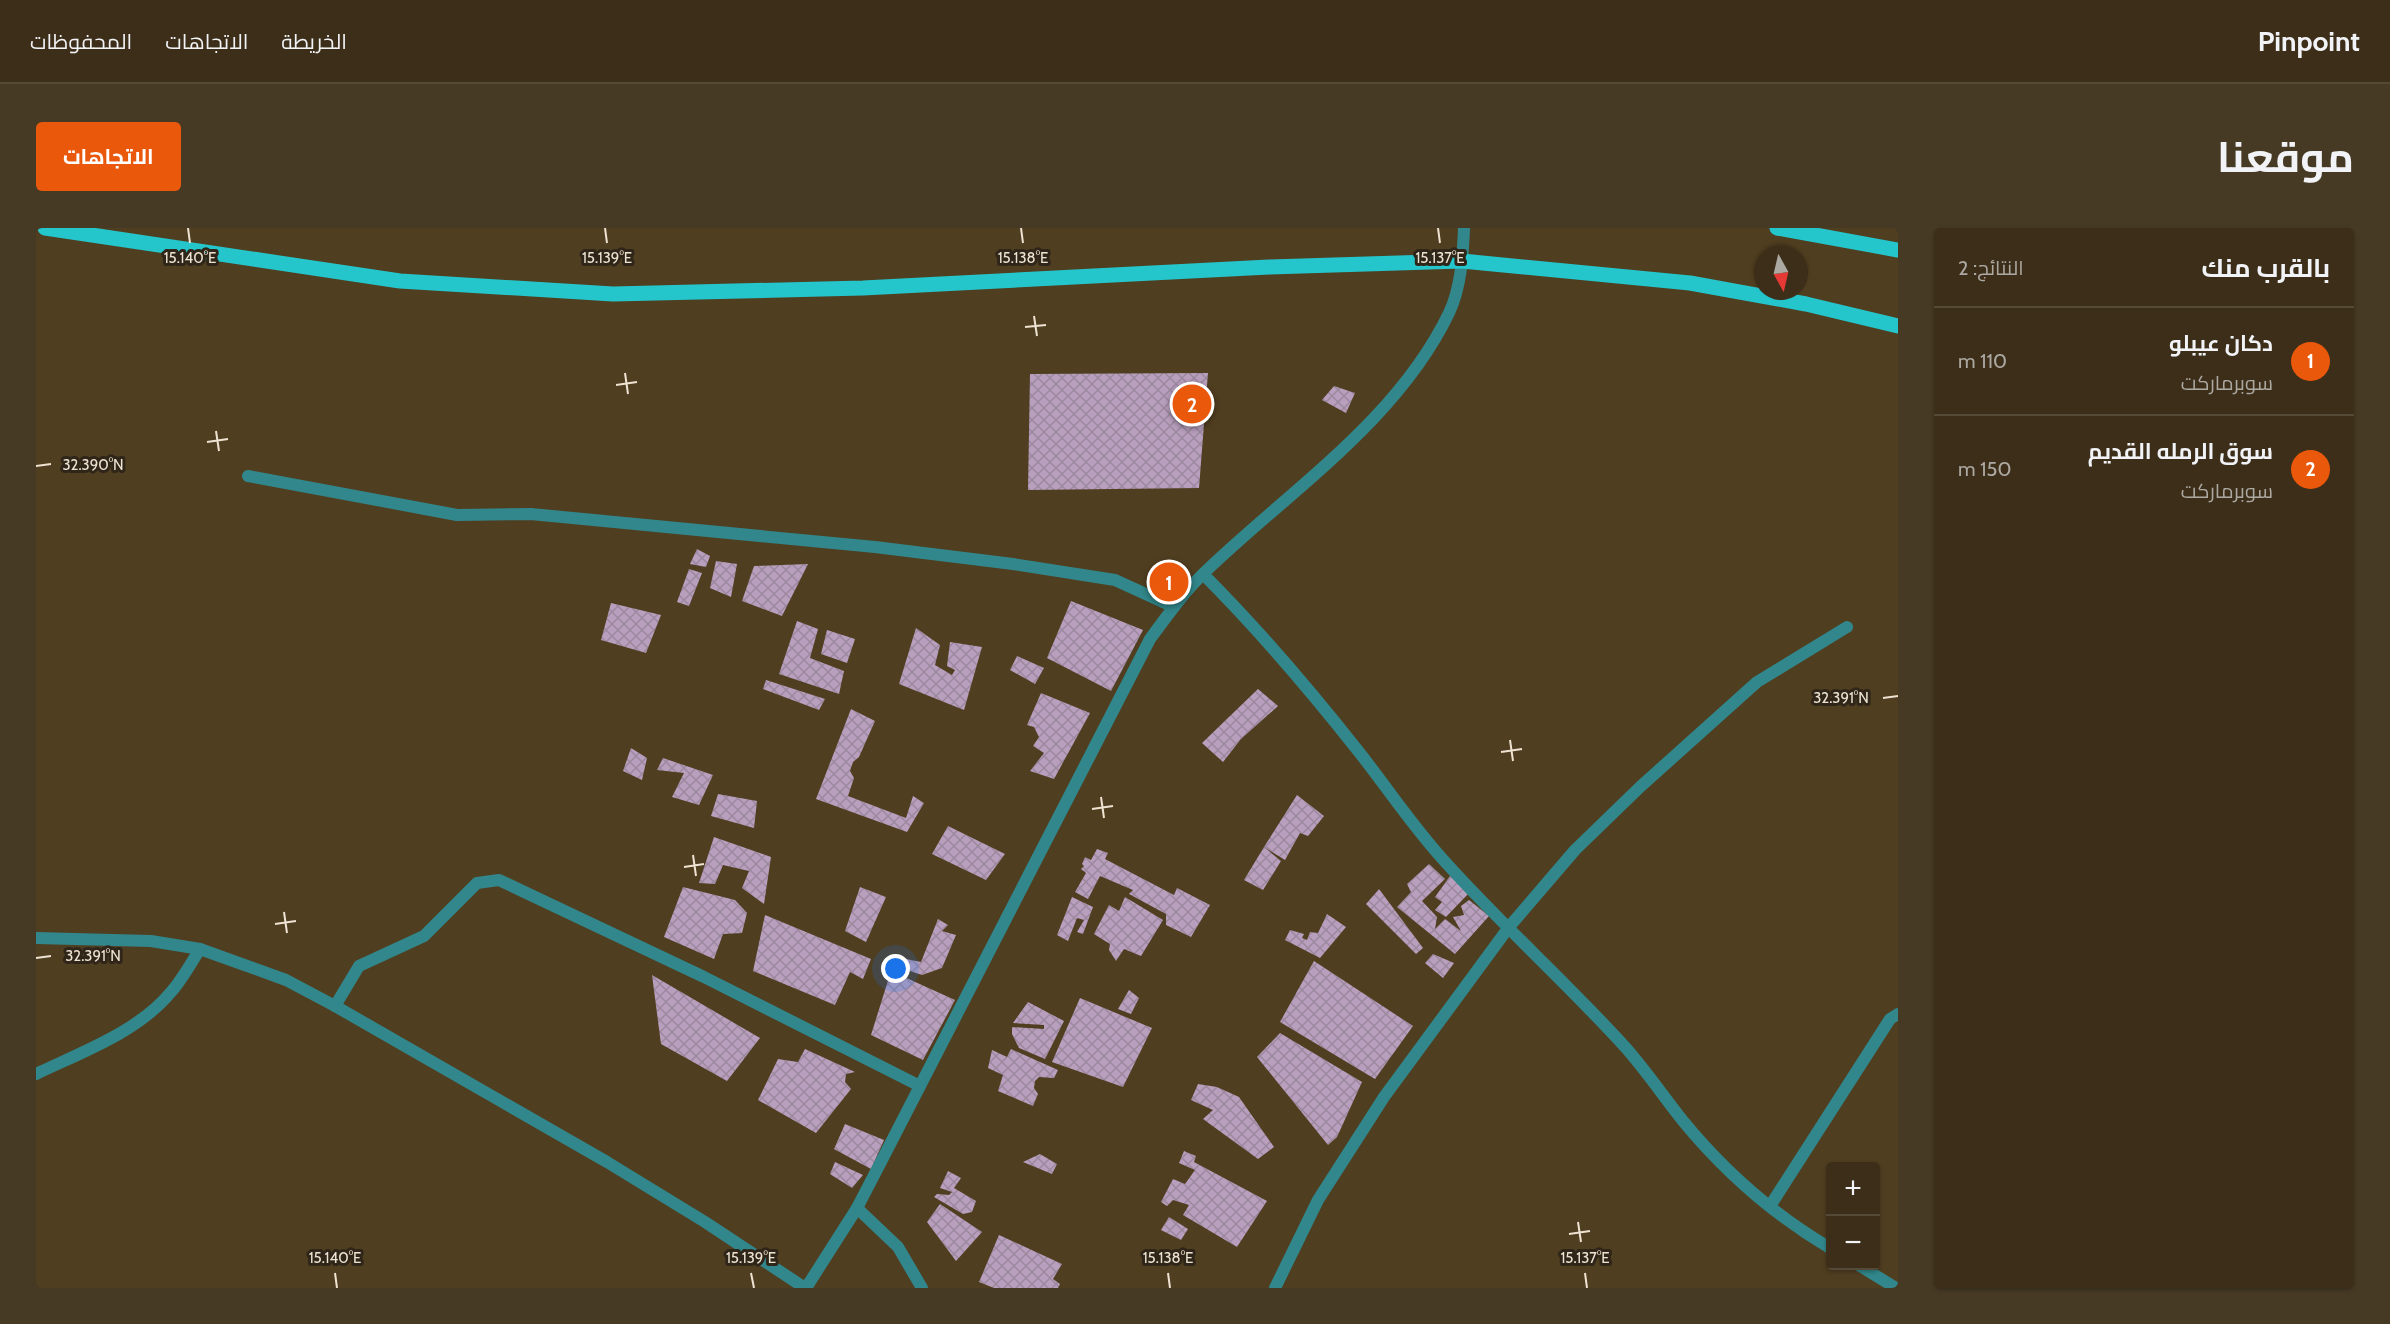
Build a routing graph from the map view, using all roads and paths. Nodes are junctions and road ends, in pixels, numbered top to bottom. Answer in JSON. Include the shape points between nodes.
{"nodes":[{"id":1,"x":45,"y":228,"type":"edge"},
{"id":2,"x":1464,"y":228,"type":"edge"},
{"id":3,"x":1777,"y":228,"type":"edge"},
{"id":4,"x":1898,"y":250,"type":"edge"},
{"id":5,"x":1462,"y":261,"type":"junction"},
{"id":6,"x":1898,"y":326,"type":"edge"},
{"id":7,"x":248,"y":476,"type":"dead end"},
{"id":8,"x":1203,"y":574,"type":"junction"},
{"id":9,"x":1174,"y":607,"type":"junction"},
{"id":10,"x":1847,"y":627,"type":"dead end"},
{"id":11,"x":1509,"y":927,"type":"junction"},
{"id":12,"x":36,"y":938,"type":"edge"},
{"id":13,"x":200,"y":950,"type":"junction"},
{"id":14,"x":335,"y":1006,"type":"junction"},
{"id":15,"x":1898,"y":1014,"type":"edge"},
{"id":16,"x":36,"y":1074,"type":"edge"},
{"id":17,"x":920,"y":1086,"type":"junction"},
{"id":18,"x":1770,"y":1206,"type":"junction"},
{"id":19,"x":857,"y":1208,"type":"junction"},
{"id":20,"x":1826,"y":1246,"type":"edge"},
{"id":21,"x":1867,"y":1270,"type":"edge"},
{"id":22,"x":805,"y":1288,"type":"edge"},
{"id":23,"x":922,"y":1288,"type":"edge"},
{"id":24,"x":1275,"y":1288,"type":"edge"},
{"id":25,"x":1896,"y":1288,"type":"edge"}],
"edges":[{"from":1,"to":5,"type":"main road","via":[[400,281],[613,294],[863,288]]},
{"from":2,"to":5,"type":"street"},
{"from":3,"to":4,"type":"main road"},
{"from":5,"to":6,"type":"main road","via":[[1690,283]]},
{"from":5,"to":8,"type":"street","via":[[1450,311],[1418,365],[1374,418]]},
{"from":7,"to":9,"type":"street","via":[[457,515],[543,515],[1013,564],[1115,580]]},
{"from":8,"to":9,"type":"street"},
{"from":8,"to":11,"type":"street","via":[[1248,619],[1334,719],[1447,865]]},
{"from":9,"to":17,"type":"street","via":[[1150,639]]},
{"from":10,"to":11,"type":"street","via":[[1757,681],[1575,850]]},
{"from":11,"to":18,"type":"street","via":[[1648,1072],[1683,1121],[1732,1174]]},
{"from":11,"to":24,"type":"street","via":[[1384,1097],[1318,1200]]},
{"from":12,"to":13,"type":"street","via":[[151,940]]},
{"from":13,"to":14,"type":"street","via":[[286,980]]},
{"from":13,"to":16,"type":"street","via":[[172,992],[152,1011],[105,1041]]},
{"from":14,"to":17,"type":"street","via":[[359,966],[424,936],[477,883],[499,880]]},
{"from":14,"to":22,"type":"street","via":[[606,1161]]},
{"from":15,"to":18,"type":"street","via":[[1890,1019]]},
{"from":17,"to":19,"type":"street"},
{"from":18,"to":20,"type":"street"},
{"from":19,"to":22,"type":"street"},
{"from":19,"to":23,"type":"street","via":[[898,1247]]},
{"from":21,"to":25,"type":"street"}]}
